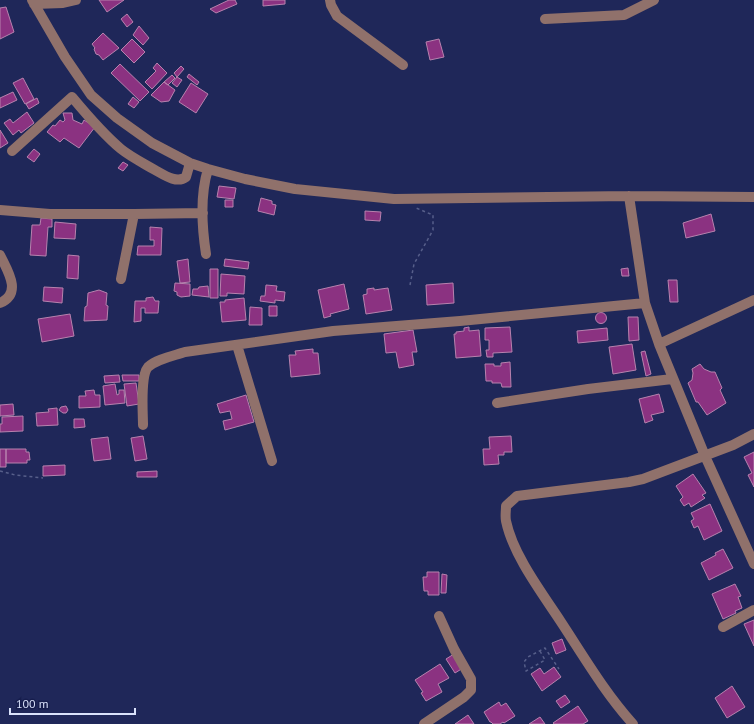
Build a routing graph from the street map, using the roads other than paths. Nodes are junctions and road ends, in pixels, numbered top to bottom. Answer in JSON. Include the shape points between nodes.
{"nodes":[{"id":1,"x":76,"y":0,"type":"edge"},
{"id":2,"x":330,"y":0,"type":"edge"},
{"id":3,"x":654,"y":0,"type":"edge"},
{"id":4,"x":33,"y":2,"type":"edge"},
{"id":5,"x":545,"y":19,"type":"dead end"},
{"id":6,"x":403,"y":65,"type":"dead end"},
{"id":7,"x":85,"y":86,"type":"junction"},
{"id":8,"x":72,"y":97,"type":"junction"},
{"id":9,"x":12,"y":152,"type":"dead end"},
{"id":10,"x":190,"y":163,"type":"junction"},
{"id":11,"x":208,"y":169,"type":"junction"},
{"id":12,"x":629,"y":196,"type":"junction"},
{"id":13,"x":754,"y":197,"type":"edge"},
{"id":14,"x":0,"y":210,"type":"edge"},
{"id":15,"x":203,"y":213,"type":"junction"},
{"id":16,"x":134,"y":214,"type":"junction"},
{"id":17,"x":206,"y":254,"type":"dead end"},
{"id":18,"x":0,"y":255,"type":"edge"},
{"id":19,"x":121,"y":279,"type":"dead end"},
{"id":20,"x":754,"y":300,"type":"edge"},
{"id":21,"x":0,"y":303,"type":"edge"},
{"id":22,"x":645,"y":303,"type":"junction"},
{"id":23,"x":659,"y":344,"type":"junction"},
{"id":24,"x":238,"y":345,"type":"junction"},
{"id":25,"x":672,"y":379,"type":"junction"},
{"id":26,"x":497,"y":403,"type":"dead end"},
{"id":27,"x":143,"y":425,"type":"dead end"},
{"id":28,"x":754,"y":434,"type":"edge"},
{"id":29,"x":705,"y":456,"type":"junction"},
{"id":30,"x":272,"y":461,"type":"dead end"},
{"id":31,"x":754,"y":564,"type":"edge"},
{"id":32,"x":754,"y":610,"type":"edge"},
{"id":33,"x":439,"y":616,"type":"dead end"},
{"id":34,"x":723,"y":627,"type":"dead end"},
{"id":35,"x":429,"y":723,"type":"edge"},
{"id":36,"x":633,"y":724,"type":"edge"}],
"edges":[{"from":1,"to":4,"type":"street","via":[[63,3]]},
{"from":2,"to":6,"type":"street","via":[[337,16]]},
{"from":3,"to":5,"type":"street","via":[[624,15]]},
{"from":4,"to":7,"type":"street"},
{"from":7,"to":8,"type":"street"},
{"from":7,"to":10,"type":"street","via":[[116,118],[152,143]]},
{"from":8,"to":9,"type":"street"},
{"from":8,"to":10,"type":"street","via":[[107,136],[136,159],[164,175],[183,180],[186,178]]},
{"from":10,"to":11,"type":"street"},
{"from":11,"to":12,"type":"street","via":[[295,189],[394,199]]},
{"from":11,"to":15,"type":"street"},
{"from":12,"to":13,"type":"street"},
{"from":12,"to":22,"type":"street"},
{"from":14,"to":16,"type":"street","via":[[50,214]]},
{"from":15,"to":16,"type":"street"},
{"from":15,"to":17,"type":"street"},
{"from":16,"to":19,"type":"street"},
{"from":18,"to":21,"type":"street","via":[[11,281],[11,293],[8,299]]},
{"from":20,"to":23,"type":"street"},
{"from":22,"to":23,"type":"street"},
{"from":22,"to":24,"type":"street","via":[[340,330]]},
{"from":23,"to":25,"type":"street"},
{"from":24,"to":27,"type":"street","via":[[185,352],[147,368],[143,376]]},
{"from":24,"to":30,"type":"street"},
{"from":25,"to":26,"type":"street"},
{"from":25,"to":29,"type":"street"},
{"from":28,"to":29,"type":"street"},
{"from":29,"to":31,"type":"street"},
{"from":29,"to":36,"type":"street","via":[[629,482],[517,496],[506,506],[505,520],[513,543],[529,573],[599,682]]},
{"from":32,"to":34,"type":"street"},
{"from":33,"to":35,"type":"street","via":[[471,679],[472,687],[469,693]]}]}
